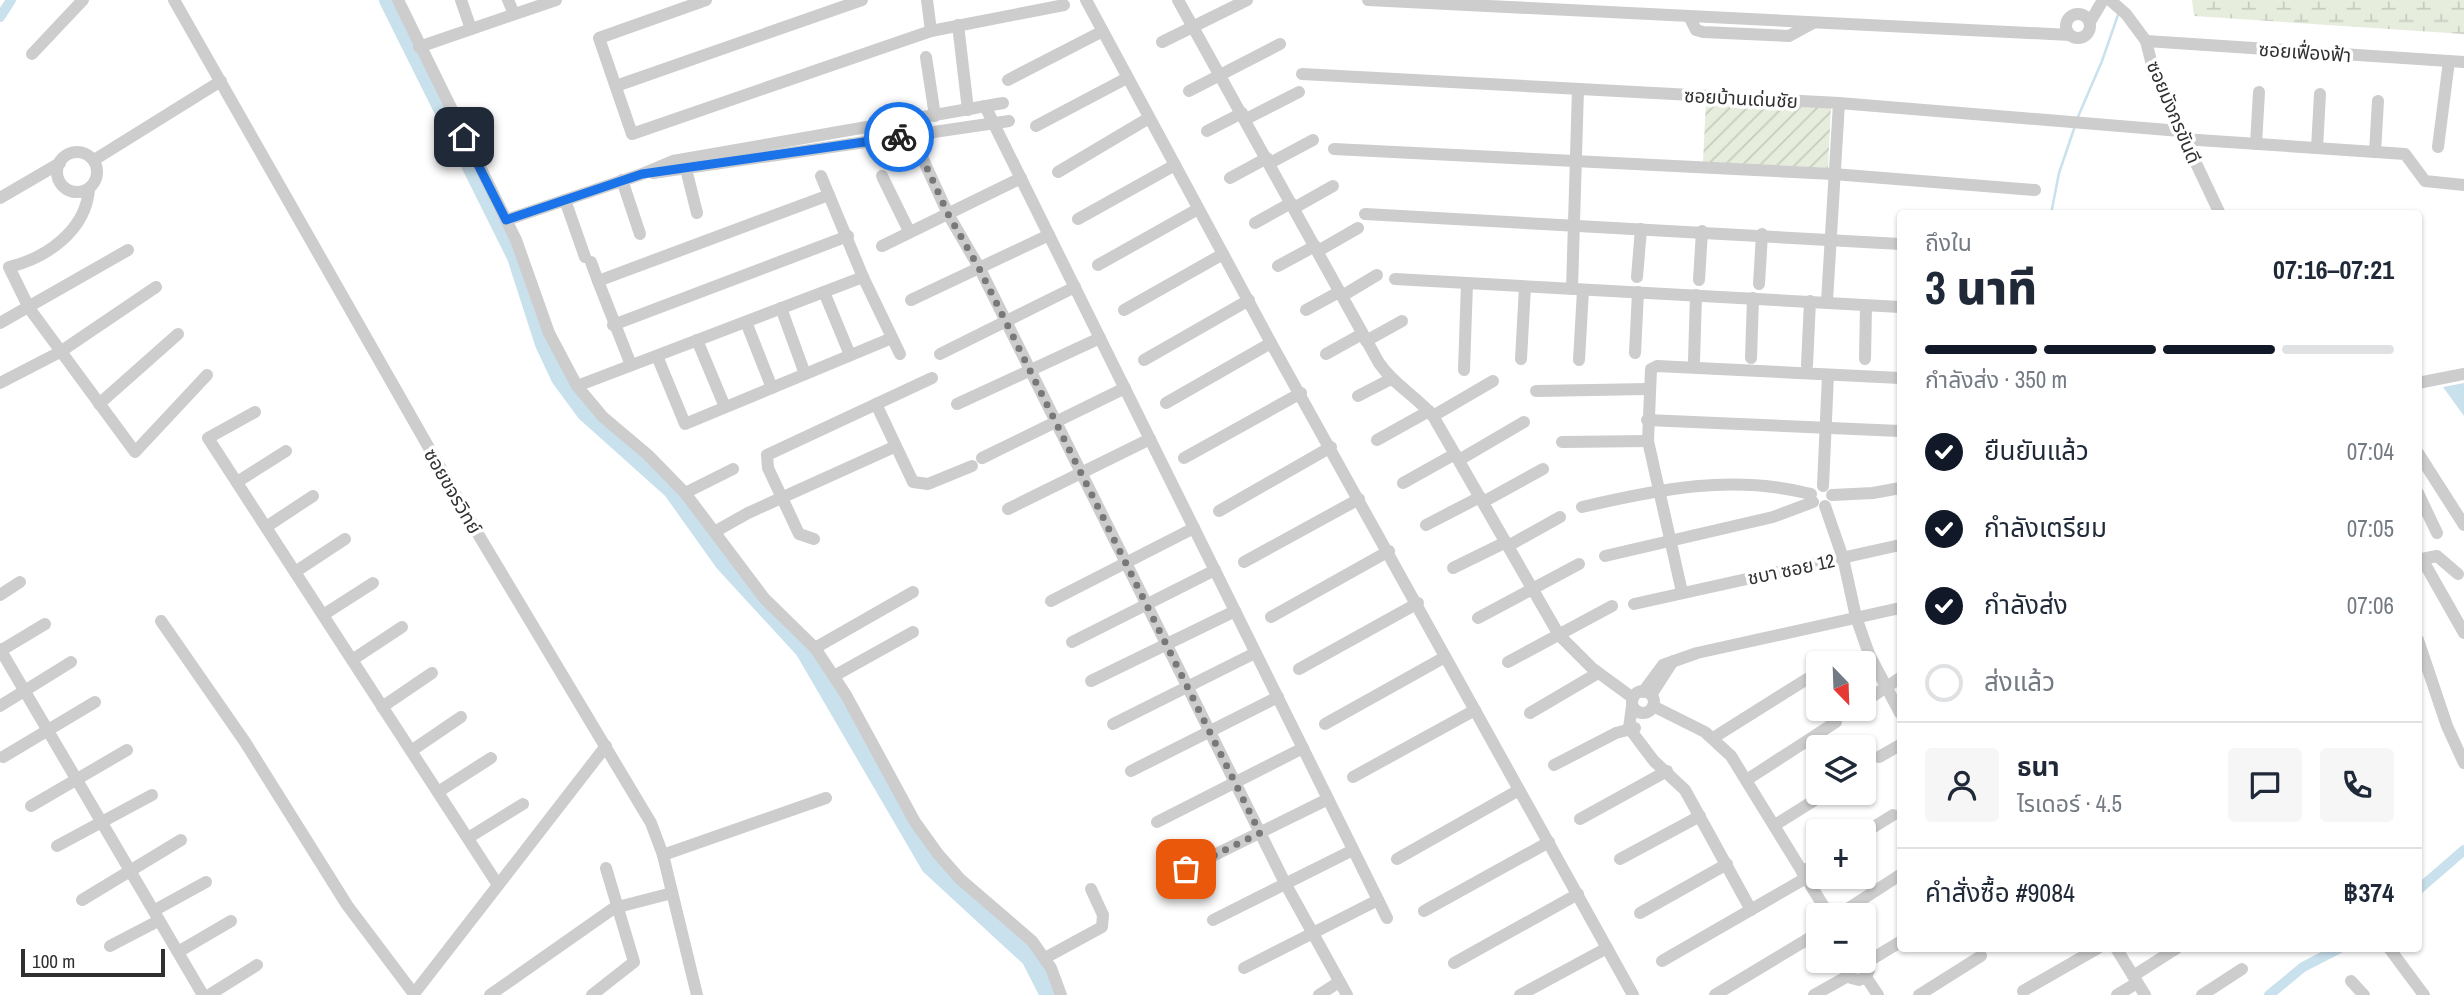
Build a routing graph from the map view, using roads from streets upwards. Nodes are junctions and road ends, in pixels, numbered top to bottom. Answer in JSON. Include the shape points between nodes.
{"nodes":[{"id":1,"x":83,"y":0,"type":"edge"},
{"id":2,"x":174,"y":0,"type":"edge"},
{"id":3,"x":398,"y":0,"type":"edge"},
{"id":4,"x":461,"y":0,"type":"edge"},
{"id":5,"x":508,"y":0,"type":"edge"},
{"id":6,"x":556,"y":0,"type":"edge"},
{"id":7,"x":706,"y":0,"type":"edge"},
{"id":8,"x":862,"y":0,"type":"edge"},
{"id":9,"x":927,"y":0,"type":"edge"},
{"id":10,"x":1086,"y":0,"type":"edge"},
{"id":11,"x":1178,"y":0,"type":"edge"},
{"id":12,"x":1247,"y":0,"type":"edge"},
{"id":13,"x":1368,"y":0,"type":"edge"},
{"id":14,"x":2109,"y":1,"type":"edge"},
{"id":15,"x":1064,"y":5,"type":"dead end"},
{"id":16,"x":514,"y":14,"type":"junction"},
{"id":17,"x":958,"y":25,"type":"junction"},
{"id":18,"x":1193,"y":27,"type":"junction"},
{"id":19,"x":471,"y":29,"type":"junction"},
{"id":20,"x":931,"y":31,"type":"junction"},
{"id":21,"x":1101,"y":32,"type":"junction"},
{"id":22,"x":2146,"y":41,"type":"junction"},
{"id":23,"x":1162,"y":42,"type":"dead end"},
{"id":24,"x":1280,"y":44,"type":"dead end"},
{"id":25,"x":419,"y":47,"type":"junction"},
{"id":26,"x":32,"y":54,"type":"dead end"},
{"id":27,"x":926,"y":57,"type":"dead end"},
{"id":28,"x":2449,"y":61,"type":"junction"},
{"id":29,"x":2464,"y":62,"type":"edge"},
{"id":30,"x":1302,"y":74,"type":"dead end"},
{"id":31,"x":1220,"y":75,"type":"junction"},
{"id":32,"x":1126,"y":78,"type":"junction"},
{"id":33,"x":1008,"y":80,"type":"dead end"},
{"id":34,"x":221,"y":81,"type":"junction"},
{"id":35,"x":616,"y":86,"type":"junction"},
{"id":36,"x":1578,"y":89,"type":"junction"},
{"id":37,"x":1189,"y":91,"type":"dead end"},
{"id":38,"x":1299,"y":92,"type":"dead end"},
{"id":39,"x":2259,"y":92,"type":"dead end"},
{"id":40,"x":2320,"y":94,"type":"dead end"},
{"id":41,"x":2378,"y":101,"type":"dead end"},
{"id":42,"x":1003,"y":103,"type":"dead end"},
{"id":43,"x":1839,"y":103,"type":"junction"},
{"id":44,"x":985,"y":106,"type":"junction"},
{"id":45,"x":968,"y":110,"type":"junction"},
{"id":46,"x":935,"y":116,"type":"junction"},
{"id":47,"x":1244,"y":116,"type":"junction"},
{"id":48,"x":1149,"y":118,"type":"junction"},
{"id":49,"x":909,"y":121,"type":"junction"},
{"id":50,"x":1009,"y":121,"type":"dead end"},
{"id":51,"x":993,"y":122,"type":"junction"},
{"id":52,"x":1036,"y":126,"type":"dead end"},
{"id":53,"x":1207,"y":131,"type":"dead end"},
{"id":54,"x":912,"y":135,"type":"junction"},
{"id":55,"x":2182,"y":135,"type":"junction"},
{"id":56,"x":1312,"y":140,"type":"dead end"},
{"id":57,"x":2256,"y":144,"type":"junction"},
{"id":58,"x":2438,"y":147,"type":"dead end"},
{"id":59,"x":2318,"y":148,"type":"junction"},
{"id":60,"x":1334,"y":149,"type":"dead end"},
{"id":61,"x":2375,"y":152,"type":"junction"},
{"id":62,"x":94,"y":160,"type":"junction"},
{"id":63,"x":1268,"y":161,"type":"junction"},
{"id":64,"x":1576,"y":161,"type":"junction"},
{"id":65,"x":60,"y":163,"type":"junction"},
{"id":66,"x":1175,"y":165,"type":"junction"},
{"id":67,"x":686,"y":169,"type":"junction"},
{"id":68,"x":1058,"y":172,"type":"dead end"},
{"id":69,"x":642,"y":174,"type":"junction"},
{"id":70,"x":1833,"y":174,"type":"junction"},
{"id":71,"x":821,"y":176,"type":"dead end"},
{"id":72,"x":882,"y":176,"type":"dead end"},
{"id":73,"x":1021,"y":178,"type":"junction"},
{"id":74,"x":1230,"y":178,"type":"dead end"},
{"id":75,"x":622,"y":180,"type":"junction"},
{"id":76,"x":2464,"y":185,"type":"edge"},
{"id":77,"x":1333,"y":186,"type":"dead end"},
{"id":78,"x":89,"y":189,"type":"junction"},
{"id":79,"x":2035,"y":190,"type":"dead end"},
{"id":80,"x":829,"y":195,"type":"junction"},
{"id":81,"x":0,"y":198,"type":"edge"},
{"id":82,"x":565,"y":200,"type":"junction"},
{"id":83,"x":1293,"y":206,"type":"junction"},
{"id":84,"x":1198,"y":209,"type":"junction"},
{"id":85,"x":2218,"y":210,"type":"edge"},
{"id":86,"x":697,"y":213,"type":"dead end"},
{"id":87,"x":948,"y":214,"type":"junction"},
{"id":88,"x":1364,"y":214,"type":"dead end"},
{"id":89,"x":1078,"y":219,"type":"dead end"},
{"id":90,"x":506,"y":220,"type":"junction"},
{"id":91,"x":1255,"y":223,"type":"dead end"},
{"id":92,"x":1574,"y":226,"type":"junction"},
{"id":93,"x":1358,"y":228,"type":"dead end"},
{"id":94,"x":1641,"y":229,"type":"junction"},
{"id":95,"x":909,"y":231,"type":"junction"},
{"id":96,"x":1702,"y":232,"type":"junction"},
{"id":97,"x":640,"y":234,"type":"dead end"},
{"id":98,"x":1762,"y":234,"type":"junction"},
{"id":99,"x":1049,"y":235,"type":"junction"},
{"id":100,"x":848,"y":236,"type":"junction"},
{"id":101,"x":1830,"y":237,"type":"junction"},
{"id":102,"x":1897,"y":244,"type":"edge"},
{"id":103,"x":882,"y":246,"type":"dead end"},
{"id":104,"x":1316,"y":249,"type":"junction"},
{"id":105,"x":128,"y":250,"type":"dead end"},
{"id":106,"x":1223,"y":254,"type":"junction"},
{"id":107,"x":1098,"y":265,"type":"dead end"},
{"id":108,"x":1278,"y":266,"type":"dead end"},
{"id":109,"x":4,"y":269,"type":"edge"},
{"id":110,"x":980,"y":270,"type":"junction"},
{"id":111,"x":1377,"y":275,"type":"dead end"},
{"id":112,"x":863,"y":277,"type":"junction"},
{"id":113,"x":1637,"y":277,"type":"dead end"},
{"id":114,"x":1395,"y":279,"type":"dead end"},
{"id":115,"x":1699,"y":280,"type":"dead end"},
{"id":116,"x":598,"y":281,"type":"junction"},
{"id":117,"x":1467,"y":283,"type":"junction"},
{"id":118,"x":1759,"y":284,"type":"dead end"},
{"id":119,"x":1075,"y":287,"type":"junction"},
{"id":120,"x":1525,"y":287,"type":"junction"},
{"id":121,"x":156,"y":288,"type":"dead end"},
{"id":122,"x":1577,"y":289,"type":"junction"},
{"id":123,"x":824,"y":292,"type":"junction"},
{"id":124,"x":1639,"y":292,"type":"junction"},
{"id":125,"x":1340,"y":294,"type":"junction"},
{"id":126,"x":1696,"y":295,"type":"junction"},
{"id":127,"x":1753,"y":298,"type":"junction"},
{"id":128,"x":911,"y":300,"type":"dead end"},
{"id":129,"x":1249,"y":300,"type":"junction"},
{"id":130,"x":1810,"y":301,"type":"junction"},
{"id":131,"x":1827,"y":302,"type":"junction"},
{"id":132,"x":1866,"y":306,"type":"junction"},
{"id":133,"x":1897,"y":307,"type":"edge"},
{"id":134,"x":29,"y":308,"type":"junction"},
{"id":135,"x":781,"y":308,"type":"junction"},
{"id":136,"x":1124,"y":310,"type":"dead end"},
{"id":137,"x":1306,"y":310,"type":"dead end"},
{"id":138,"x":1402,"y":321,"type":"dead end"},
{"id":139,"x":746,"y":322,"type":"junction"},
{"id":140,"x":1005,"y":322,"type":"junction"},
{"id":141,"x":0,"y":323,"type":"edge"},
{"id":142,"x":613,"y":325,"type":"junction"},
{"id":143,"x":178,"y":334,"type":"dead end"},
{"id":144,"x":892,"y":338,"type":"junction"},
{"id":145,"x":1100,"y":338,"type":"junction"},
{"id":146,"x":1364,"y":338,"type":"junction"},
{"id":147,"x":697,"y":340,"type":"junction"},
{"id":148,"x":1271,"y":343,"type":"junction"},
{"id":149,"x":60,"y":352,"type":"junction"},
{"id":150,"x":1635,"y":353,"type":"dead end"},
{"id":151,"x":900,"y":354,"type":"dead end"},
{"id":152,"x":940,"y":354,"type":"dead end"},
{"id":153,"x":1326,"y":354,"type":"dead end"},
{"id":154,"x":850,"y":355,"type":"junction"},
{"id":155,"x":657,"y":356,"type":"junction"},
{"id":156,"x":1751,"y":358,"type":"dead end"},
{"id":157,"x":1521,"y":359,"type":"dead end"},
{"id":158,"x":1865,"y":359,"type":"dead end"},
{"id":159,"x":1144,"y":360,"type":"dead end"},
{"id":160,"x":1579,"y":360,"type":"dead end"},
{"id":161,"x":1694,"y":360,"type":"dead end"},
{"id":162,"x":631,"y":365,"type":"junction"},
{"id":163,"x":1807,"y":365,"type":"dead end"},
{"id":164,"x":1464,"y":370,"type":"dead end"},
{"id":165,"x":1029,"y":372,"type":"junction"},
{"id":166,"x":805,"y":374,"type":"junction"},
{"id":167,"x":1828,"y":374,"type":"junction"},
{"id":168,"x":2464,"y":374,"type":"edge"},
{"id":169,"x":207,"y":375,"type":"dead end"},
{"id":170,"x":932,"y":378,"type":"dead end"},
{"id":171,"x":1897,"y":378,"type":"edge"},
{"id":172,"x":1391,"y":379,"type":"junction"},
{"id":173,"x":1493,"y":381,"type":"dead end"},
{"id":174,"x":2422,"y":382,"type":"edge"},
{"id":175,"x":0,"y":383,"type":"edge"},
{"id":176,"x":577,"y":386,"type":"junction"},
{"id":177,"x":772,"y":388,"type":"junction"},
{"id":178,"x":1125,"y":388,"type":"junction"},
{"id":179,"x":1648,"y":389,"type":"junction"},
{"id":180,"x":1536,"y":391,"type":"dead end"},
{"id":181,"x":1301,"y":393,"type":"junction"},
{"id":182,"x":1357,"y":396,"type":"dead end"},
{"id":183,"x":1166,"y":403,"type":"dead end"},
{"id":184,"x":99,"y":404,"type":"junction"},
{"id":185,"x":876,"y":404,"type":"junction"},
{"id":186,"x":957,"y":404,"type":"dead end"},
{"id":187,"x":725,"y":407,"type":"junction"},
{"id":188,"x":255,"y":412,"type":"dead end"},
{"id":189,"x":1431,"y":413,"type":"junction"},
{"id":190,"x":1647,"y":420,"type":"junction"},
{"id":191,"x":1054,"y":422,"type":"junction"},
{"id":192,"x":1524,"y":422,"type":"dead end"},
{"id":193,"x":1825,"y":428,"type":"junction"},
{"id":194,"x":1897,"y":431,"type":"edge"},
{"id":195,"x":1150,"y":439,"type":"junction"},
{"id":196,"x":1377,"y":440,"type":"dead end"},
{"id":197,"x":1648,"y":441,"type":"junction"},
{"id":198,"x":1562,"y":442,"type":"dead end"},
{"id":199,"x":894,"y":447,"type":"junction"},
{"id":200,"x":1331,"y":447,"type":"junction"},
{"id":201,"x":286,"y":451,"type":"dead end"},
{"id":202,"x":1457,"y":457,"type":"junction"},
{"id":203,"x":1184,"y":458,"type":"dead end"},
{"id":204,"x":2422,"y":459,"type":"edge"},
{"id":205,"x":1543,"y":469,"type":"dead end"},
{"id":206,"x":733,"y":470,"type":"dead end"},
{"id":207,"x":1080,"y":474,"type":"junction"},
{"id":208,"x":237,"y":482,"type":"junction"},
{"id":209,"x":1403,"y":483,"type":"dead end"},
{"id":210,"x":1658,"y":489,"type":"junction"},
{"id":211,"x":1897,"y":489,"type":"edge"},
{"id":212,"x":685,"y":493,"type":"junction"},
{"id":213,"x":313,"y":496,"type":"dead end"},
{"id":214,"x":1820,"y":497,"type":"junction"},
{"id":215,"x":781,"y":498,"type":"junction"},
{"id":216,"x":1359,"y":499,"type":"junction"},
{"id":217,"x":1481,"y":499,"type":"junction"},
{"id":218,"x":2422,"y":501,"type":"edge"},
{"id":219,"x":1582,"y":507,"type":"dead end"},
{"id":220,"x":1008,"y":509,"type":"dead end"},
{"id":221,"x":1219,"y":511,"type":"dead end"},
{"id":222,"x":1560,"y":517,"type":"dead end"},
{"id":223,"x":2464,"y":525,"type":"edge"},
{"id":224,"x":1426,"y":526,"type":"dead end"},
{"id":225,"x":266,"y":527,"type":"junction"},
{"id":226,"x":1194,"y":528,"type":"junction"},
{"id":227,"x":716,"y":531,"type":"junction"},
{"id":228,"x":2437,"y":534,"type":"dead end"},
{"id":229,"x":345,"y":539,"type":"dead end"},
{"id":230,"x":814,"y":539,"type":"dead end"},
{"id":231,"x":1669,"y":541,"type":"junction"},
{"id":232,"x":1507,"y":544,"type":"junction"},
{"id":233,"x":1897,"y":546,"type":"edge"},
{"id":234,"x":1389,"y":551,"type":"junction"},
{"id":235,"x":1605,"y":556,"type":"dead end"},
{"id":236,"x":1843,"y":558,"type":"junction"},
{"id":237,"x":2422,"y":560,"type":"edge"},
{"id":238,"x":1244,"y":562,"type":"dead end"},
{"id":239,"x":2422,"y":563,"type":"edge"},
{"id":240,"x":1124,"y":564,"type":"junction"},
{"id":241,"x":1579,"y":564,"type":"dead end"},
{"id":242,"x":1453,"y":568,"type":"dead end"},
{"id":243,"x":1215,"y":570,"type":"junction"},
{"id":244,"x":295,"y":572,"type":"junction"},
{"id":245,"x":2458,"y":574,"type":"dead end"},
{"id":246,"x":20,"y":582,"type":"dead end"},
{"id":247,"x":373,"y":583,"type":"dead end"},
{"id":248,"x":1531,"y":589,"type":"junction"},
{"id":249,"x":913,"y":592,"type":"dead end"},
{"id":250,"x":1682,"y":592,"type":"junction"},
{"id":251,"x":0,"y":595,"type":"edge"},
{"id":252,"x":1051,"y":601,"type":"dead end"},
{"id":253,"x":1418,"y":603,"type":"junction"},
{"id":254,"x":1634,"y":604,"type":"dead end"},
{"id":255,"x":1145,"y":605,"type":"junction"},
{"id":256,"x":1612,"y":606,"type":"dead end"},
{"id":257,"x":1897,"y":609,"type":"edge"},
{"id":258,"x":1235,"y":611,"type":"junction"},
{"id":259,"x":323,"y":615,"type":"junction"},
{"id":260,"x":1271,"y":617,"type":"dead end"},
{"id":261,"x":1856,"y":617,"type":"junction"},
{"id":262,"x":1478,"y":618,"type":"dead end"},
{"id":263,"x":2461,"y":619,"type":"edge"},
{"id":264,"x":161,"y":621,"type":"dead end"},
{"id":265,"x":45,"y":624,"type":"dead end"},
{"id":266,"x":402,"y":627,"type":"dead end"},
{"id":267,"x":913,"y":632,"type":"dead end"},
{"id":268,"x":2464,"y":633,"type":"edge"},
{"id":269,"x":1559,"y":635,"type":"junction"},
{"id":270,"x":1072,"y":642,"type":"dead end"},
{"id":271,"x":1166,"y":645,"type":"junction"},
{"id":272,"x":815,"y":648,"type":"junction"},
{"id":273,"x":0,"y":650,"type":"edge"},
{"id":274,"x":2422,"y":652,"type":"edge"},
{"id":275,"x":1255,"y":653,"type":"junction"},
{"id":276,"x":1445,"y":657,"type":"junction"},
{"id":277,"x":352,"y":660,"type":"junction"},
{"id":278,"x":71,"y":662,"type":"dead end"},
{"id":279,"x":1508,"y":662,"type":"dead end"},
{"id":280,"x":1298,"y":669,"type":"dead end"},
{"id":281,"x":432,"y":673,"type":"dead end"},
{"id":282,"x":1598,"y":673,"type":"junction"},
{"id":283,"x":834,"y":677,"type":"junction"},
{"id":284,"x":1806,"y":680,"type":"edge"},
{"id":285,"x":1897,"y":680,"type":"edge"},
{"id":286,"x":1091,"y":681,"type":"dead end"},
{"id":287,"x":1186,"y":686,"type":"junction"},
{"id":288,"x":1886,"y":688,"type":"junction"},
{"id":289,"x":24,"y":691,"type":"junction"},
{"id":290,"x":1876,"y":694,"type":"edge"},
{"id":291,"x":1278,"y":697,"type":"junction"},
{"id":292,"x":95,"y":702,"type":"dead end"},
{"id":293,"x":1642,"y":702,"type":"junction"},
{"id":294,"x":0,"y":706,"type":"edge"},
{"id":295,"x":382,"y":707,"type":"junction"},
{"id":296,"x":1897,"y":708,"type":"edge"},
{"id":297,"x":1475,"y":710,"type":"junction"},
{"id":298,"x":1530,"y":713,"type":"dead end"},
{"id":299,"x":461,"y":717,"type":"dead end"},
{"id":300,"x":1836,"y":722,"type":"dead end"},
{"id":301,"x":1113,"y":724,"type":"dead end"},
{"id":302,"x":1325,"y":724,"type":"dead end"},
{"id":303,"x":49,"y":729,"type":"junction"},
{"id":304,"x":1208,"y":731,"type":"junction"},
{"id":305,"x":1633,"y":731,"type":"junction"},
{"id":306,"x":1713,"y":738,"type":"junction"},
{"id":307,"x":606,"y":746,"type":"junction"},
{"id":308,"x":1897,"y":747,"type":"edge"},
{"id":309,"x":1303,"y":748,"type":"junction"},
{"id":310,"x":127,"y":750,"type":"dead end"},
{"id":311,"x":411,"y":751,"type":"junction"},
{"id":312,"x":2,"y":757,"type":"dead end"},
{"id":313,"x":1880,"y":757,"type":"dead end"},
{"id":314,"x":491,"y":758,"type":"dead end"},
{"id":315,"x":2464,"y":763,"type":"edge"},
{"id":316,"x":1554,"y":765,"type":"dead end"},
{"id":317,"x":1131,"y":771,"type":"dead end"},
{"id":318,"x":1667,"y":771,"type":"junction"},
{"id":319,"x":1353,"y":777,"type":"dead end"},
{"id":320,"x":75,"y":778,"type":"junction"},
{"id":321,"x":1748,"y":779,"type":"junction"},
{"id":322,"x":1235,"y":782,"type":"junction"},
{"id":323,"x":1519,"y":790,"type":"junction"},
{"id":324,"x":438,"y":792,"type":"junction"},
{"id":325,"x":152,"y":795,"type":"dead end"},
{"id":326,"x":826,"y":798,"type":"dead end"},
{"id":327,"x":1328,"y":799,"type":"junction"},
{"id":328,"x":523,"y":804,"type":"dead end"},
{"id":329,"x":1807,"y":805,"type":"edge"},
{"id":330,"x":31,"y":806,"type":"dead end"},
{"id":331,"x":1893,"y":814,"type":"dead end"},
{"id":332,"x":1700,"y":816,"type":"junction"},
{"id":333,"x":1580,"y":819,"type":"dead end"},
{"id":334,"x":103,"y":822,"type":"junction"},
{"id":335,"x":1157,"y":822,"type":"dead end"},
{"id":336,"x":1775,"y":825,"type":"junction"},
{"id":337,"x":1876,"y":825,"type":"edge"},
{"id":338,"x":1260,"y":833,"type":"junction"},
{"id":339,"x":468,"y":838,"type":"junction"},
{"id":340,"x":181,"y":841,"type":"dead end"},
{"id":341,"x":1549,"y":842,"type":"junction"},
{"id":342,"x":57,"y":846,"type":"dead end"},
{"id":343,"x":1353,"y":850,"type":"junction"},
{"id":344,"x":663,"y":855,"type":"junction"},
{"id":345,"x":1397,"y":859,"type":"dead end"},
{"id":346,"x":1620,"y":859,"type":"dead end"},
{"id":347,"x":1727,"y":864,"type":"junction"},
{"id":348,"x":606,"y":868,"type":"dead end"},
{"id":349,"x":1186,"y":869,"type":"dead end"},
{"id":350,"x":130,"y":870,"type":"junction"},
{"id":351,"x":1804,"y":875,"type":"junction"},
{"id":352,"x":1897,"y":877,"type":"edge"},
{"id":353,"x":206,"y":881,"type":"dead end"},
{"id":354,"x":1285,"y":883,"type":"junction"},
{"id":355,"x":498,"y":885,"type":"junction"},
{"id":356,"x":1091,"y":889,"type":"dead end"},
{"id":357,"x":672,"y":892,"type":"junction"},
{"id":358,"x":1578,"y":894,"type":"junction"},
{"id":359,"x":82,"y":900,"type":"dead end"},
{"id":360,"x":1378,"y":900,"type":"junction"},
{"id":361,"x":1822,"y":903,"type":"edge"},
{"id":362,"x":1857,"y":903,"type":"edge"},
{"id":363,"x":618,"y":906,"type":"junction"},
{"id":364,"x":1751,"y":910,"type":"junction"},
{"id":365,"x":1424,"y":911,"type":"dead end"},
{"id":366,"x":1640,"y":913,"type":"dead end"},
{"id":367,"x":156,"y":915,"type":"junction"},
{"id":368,"x":1387,"y":918,"type":"dead end"},
{"id":369,"x":1213,"y":920,"type":"dead end"},
{"id":370,"x":231,"y":921,"type":"dead end"},
{"id":371,"x":1312,"y":934,"type":"junction"},
{"id":372,"x":1806,"y":940,"type":"edge"},
{"id":373,"x":1897,"y":944,"type":"edge"},
{"id":374,"x":110,"y":946,"type":"dead end"},
{"id":375,"x":1607,"y":948,"type":"junction"},
{"id":376,"x":178,"y":952,"type":"junction"},
{"id":377,"x":2091,"y":952,"type":"edge"},
{"id":378,"x":2118,"y":952,"type":"edge"},
{"id":379,"x":2172,"y":952,"type":"edge"},
{"id":380,"x":2392,"y":952,"type":"edge"},
{"id":381,"x":1876,"y":955,"type":"edge"},
{"id":382,"x":1980,"y":956,"type":"dead end"},
{"id":383,"x":1045,"y":958,"type":"junction"},
{"id":384,"x":1662,"y":961,"type":"dead end"},
{"id":385,"x":1454,"y":963,"type":"dead end"},
{"id":386,"x":257,"y":965,"type":"dead end"},
{"id":387,"x":1244,"y":968,"type":"dead end"},
{"id":388,"x":2242,"y":969,"type":"dead end"},
{"id":389,"x":1868,"y":973,"type":"edge"},
{"id":390,"x":1849,"y":975,"type":"joint"},
{"id":391,"x":1866,"y":976,"type":"junction"},
{"id":392,"x":2135,"y":980,"type":"junction"},
{"id":393,"x":2351,"y":981,"type":"dead end"},
{"id":394,"x":1339,"y":982,"type":"junction"},
{"id":395,"x":1545,"y":982,"type":"junction"},
{"id":396,"x":2023,"y":991,"type":"dead end"},
{"id":397,"x":202,"y":994,"type":"edge"},
{"id":398,"x":413,"y":995,"type":"edge"},
{"id":399,"x":490,"y":995,"type":"edge"},
{"id":400,"x":592,"y":995,"type":"edge"},
{"id":401,"x":697,"y":995,"type":"edge"},
{"id":402,"x":1061,"y":995,"type":"edge"},
{"id":403,"x":1319,"y":995,"type":"edge"},
{"id":404,"x":1347,"y":995,"type":"edge"},
{"id":405,"x":1520,"y":995,"type":"edge"},
{"id":406,"x":1552,"y":995,"type":"edge"},
{"id":407,"x":1633,"y":995,"type":"edge"},
{"id":408,"x":1715,"y":995,"type":"edge"},
{"id":409,"x":1814,"y":995,"type":"edge"},
{"id":410,"x":1878,"y":995,"type":"edge"},
{"id":411,"x":1919,"y":995,"type":"edge"},
{"id":412,"x":2117,"y":995,"type":"edge"},
{"id":413,"x":2145,"y":995,"type":"edge"},
{"id":414,"x":2202,"y":995,"type":"edge"},
{"id":415,"x":2364,"y":995,"type":"edge"},
{"id":416,"x":2424,"y":995,"type":"edge"}],
"edges":[{"from":1,"to":26,"type":"street"},
{"from":2,"to":34,"type":"street","name":"ซอยขจรวิทย์"},
{"from":3,"to":25,"type":"street"},
{"from":4,"to":19,"type":"street"},
{"from":5,"to":16,"type":"street"},
{"from":6,"to":16,"type":"street"},
{"from":7,"to":35,"type":"street","via":[[599,37]]},
{"from":8,"to":35,"type":"street"},
{"from":9,"to":20,"type":"street"},
{"from":10,"to":21,"type":"street"},
{"from":11,"to":18,"type":"street"},
{"from":12,"to":18,"type":"street"},
{"from":13,"to":14,"type":"street","via":[[1690,18],[1696,30],[1703,32],[1789,36],[1813,23],[2070,35],[2066,24],[2073,15],[2081,14],[2090,22]]},
{"from":14,"to":22,"type":"street","name":"ซอยมังกรขันดี","via":[[2126,14]]},
{"from":15,"to":17,"type":"street"},
{"from":16,"to":19,"type":"street"},
{"from":17,"to":20,"type":"street"},
{"from":17,"to":45,"type":"street"},
{"from":18,"to":23,"type":"street"},
{"from":18,"to":31,"type":"street"},
{"from":19,"to":25,"type":"street"},
{"from":20,"to":35,"type":"street","via":[[632,134]]},
{"from":21,"to":32,"type":"street"},
{"from":21,"to":33,"type":"street"},
{"from":22,"to":28,"type":"street","name":"ซอยเฟื่องฟ้า"},
{"from":22,"to":55,"type":"street","name":"ซอยมังกรขันดี","via":[[2154,73]]},
{"from":24,"to":31,"type":"street"},
{"from":25,"to":90,"type":"street","via":[[436,73]]},
{"from":27,"to":46,"type":"street"},
{"from":28,"to":29,"type":"street","name":"ซอยเฟื่องฟ้า"},
{"from":28,"to":58,"type":"street"},
{"from":30,"to":36,"type":"street","name":"ซอยบ้านเด่นชัย"},
{"from":31,"to":37,"type":"street"},
{"from":31,"to":47,"type":"street"},
{"from":32,"to":48,"type":"street"},
{"from":32,"to":52,"type":"street"},
{"from":34,"to":62,"type":"street"},
{"from":34,"to":307,"type":"street","name":"ซอยขจรวิทย์","via":[[478,534]]},
{"from":36,"to":43,"type":"street","name":"ซอยบ้านเด่นชัย"},
{"from":36,"to":64,"type":"street"},
{"from":38,"to":47,"type":"street"},
{"from":39,"to":57,"type":"street"},
{"from":40,"to":59,"type":"street"},
{"from":41,"to":61,"type":"street"},
{"from":42,"to":44,"type":"street"},
{"from":43,"to":55,"type":"street","name":"ซอยบ้านเด่นชัย"},
{"from":43,"to":70,"type":"street"},
{"from":44,"to":45,"type":"street"},
{"from":44,"to":51,"type":"street"},
{"from":45,"to":46,"type":"street"},
{"from":46,"to":49,"type":"street"},
{"from":47,"to":53,"type":"street"},
{"from":47,"to":63,"type":"street"},
{"from":48,"to":66,"type":"street"},
{"from":48,"to":68,"type":"street"},
{"from":49,"to":54,"type":"street"},
{"from":49,"to":69,"type":"street","via":[[673,161]]},
{"from":50,"to":51,"type":"street"},
{"from":51,"to":54,"type":"street"},
{"from":51,"to":73,"type":"street"},
{"from":54,"to":67,"type":"street"},
{"from":54,"to":87,"type":"street"},
{"from":55,"to":57,"type":"street","name":"ซอยบ้านเด่นชัย"},
{"from":55,"to":85,"type":"street","name":"ซอยมังกรขันดี"},
{"from":56,"to":63,"type":"street"},
{"from":57,"to":59,"type":"street","name":"ซอยบ้านเด่นชัย"},
{"from":59,"to":61,"type":"street","name":"ซอยบ้านเด่นชัย"},
{"from":60,"to":64,"type":"street"},
{"from":61,"to":76,"type":"street","name":"ซอยบ้านเด่นชัย","via":[[2409,155],[2424,181]]},
{"from":62,"to":65,"type":"street","via":[[77,152]]},
{"from":62,"to":78,"type":"street","via":[[97,179]]},
{"from":63,"to":74,"type":"street"},
{"from":63,"to":83,"type":"street"},
{"from":64,"to":70,"type":"street"},
{"from":64,"to":92,"type":"street"},
{"from":65,"to":78,"type":"street","via":[[58,176],[64,188]]},
{"from":65,"to":81,"type":"street"},
{"from":66,"to":84,"type":"street"},
{"from":66,"to":89,"type":"street"},
{"from":67,"to":69,"type":"street"},
{"from":67,"to":86,"type":"street"},
{"from":69,"to":75,"type":"street"},
{"from":70,"to":79,"type":"street"},
{"from":70,"to":101,"type":"street"},
{"from":71,"to":80,"type":"street"},
{"from":72,"to":95,"type":"street"},
{"from":73,"to":87,"type":"street"},
{"from":73,"to":99,"type":"street"},
{"from":75,"to":82,"type":"street"},
{"from":75,"to":97,"type":"street"},
{"from":77,"to":83,"type":"street"},
{"from":78,"to":109,"type":"street","via":[[87,209],[66,236],[29,262]]},
{"from":80,"to":100,"type":"street"},
{"from":80,"to":116,"type":"street"},
{"from":82,"to":90,"type":"street"},
{"from":82,"to":116,"type":"street"},
{"from":83,"to":91,"type":"street"},
{"from":83,"to":104,"type":"street"},
{"from":84,"to":106,"type":"street"},
{"from":84,"to":107,"type":"street"},
{"from":87,"to":95,"type":"street"},
{"from":87,"to":110,"type":"street"},
{"from":88,"to":92,"type":"street"},
{"from":90,"to":176,"type":"street","via":[[528,267],[549,333]]},
{"from":92,"to":94,"type":"street"},
{"from":92,"to":122,"type":"street"},
{"from":93,"to":104,"type":"street"},
{"from":94,"to":96,"type":"street"},
{"from":94,"to":113,"type":"street"},
{"from":95,"to":103,"type":"street"},
{"from":96,"to":98,"type":"street"},
{"from":96,"to":115,"type":"street"},
{"from":98,"to":101,"type":"street"},
{"from":98,"to":118,"type":"street"},
{"from":99,"to":110,"type":"street"},
{"from":99,"to":119,"type":"street"},
{"from":100,"to":112,"type":"street"},
{"from":100,"to":142,"type":"street"},
{"from":101,"to":102,"type":"street"},
{"from":101,"to":131,"type":"street"},
{"from":104,"to":108,"type":"street"},
{"from":104,"to":125,"type":"street"},
{"from":105,"to":134,"type":"street"},
{"from":106,"to":129,"type":"street"},
{"from":106,"to":136,"type":"street"},
{"from":109,"to":134,"type":"street"},
{"from":110,"to":128,"type":"street"},
{"from":110,"to":140,"type":"street"},
{"from":111,"to":125,"type":"street"},
{"from":112,"to":123,"type":"street"},
{"from":112,"to":144,"type":"street"},
{"from":114,"to":117,"type":"street"},
{"from":116,"to":142,"type":"street"},
{"from":117,"to":120,"type":"street"},
{"from":117,"to":164,"type":"street"},
{"from":119,"to":140,"type":"street"},
{"from":119,"to":145,"type":"street"},
{"from":120,"to":122,"type":"street"},
{"from":120,"to":157,"type":"street"},
{"from":121,"to":149,"type":"street"},
{"from":122,"to":124,"type":"street"},
{"from":122,"to":160,"type":"street"},
{"from":123,"to":135,"type":"street"},
{"from":123,"to":154,"type":"street"},
{"from":124,"to":126,"type":"street"},
{"from":124,"to":150,"type":"street"},
{"from":125,"to":137,"type":"street"},
{"from":125,"to":146,"type":"street"},
{"from":126,"to":127,"type":"street"},
{"from":126,"to":161,"type":"street"},
{"from":127,"to":130,"type":"street"},
{"from":127,"to":156,"type":"street"},
{"from":129,"to":148,"type":"street"},
{"from":129,"to":159,"type":"street"},
{"from":130,"to":131,"type":"street"},
{"from":130,"to":163,"type":"street"},
{"from":131,"to":132,"type":"street"},
{"from":132,"to":133,"type":"street"},
{"from":132,"to":158,"type":"street"},
{"from":134,"to":141,"type":"street"},
{"from":134,"to":149,"type":"street"},
{"from":135,"to":139,"type":"street"},
{"from":135,"to":166,"type":"street"},
{"from":138,"to":146,"type":"street"},
{"from":139,"to":147,"type":"street"},
{"from":139,"to":177,"type":"street"},
{"from":140,"to":152,"type":"street"},
{"from":140,"to":165,"type":"street"},
{"from":142,"to":162,"type":"street"},
{"from":143,"to":184,"type":"street"},
{"from":144,"to":151,"type":"street"},
{"from":144,"to":154,"type":"street"},
{"from":145,"to":165,"type":"street"},
{"from":145,"to":178,"type":"street"},
{"from":146,"to":153,"type":"street"},
{"from":146,"to":172,"type":"street"},
{"from":147,"to":155,"type":"street"},
{"from":147,"to":187,"type":"street"},
{"from":148,"to":181,"type":"street"},
{"from":148,"to":183,"type":"street"},
{"from":149,"to":175,"type":"street"},
{"from":149,"to":184,"type":"street"},
{"from":154,"to":166,"type":"street"},
{"from":155,"to":162,"type":"street"},
{"from":155,"to":187,"type":"street","via":[[685,424]]},
{"from":162,"to":176,"type":"street"},
{"from":165,"to":186,"type":"street"},
{"from":165,"to":191,"type":"street"},
{"from":166,"to":177,"type":"street"},
{"from":167,"to":171,"type":"street"},
{"from":167,"to":179,"type":"street","via":[[1657,366],[1651,369]]},
{"from":167,"to":193,"type":"street"},
{"from":168,"to":174,"type":"street"},
{"from":169,"to":184,"type":"street","via":[[135,452]]},
{"from":170,"to":185,"type":"street"},
{"from":172,"to":182,"type":"street"},
{"from":172,"to":189,"type":"street"},
{"from":173,"to":189,"type":"street"},
{"from":176,"to":212,"type":"street","via":[[603,417]]},
{"from":177,"to":187,"type":"street"},
{"from":178,"to":191,"type":"street"},
{"from":178,"to":195,"type":"street"},
{"from":179,"to":180,"type":"street"},
{"from":179,"to":190,"type":"street"},
{"from":181,"to":200,"type":"street"},
{"from":181,"to":203,"type":"street"},
{"from":185,"to":199,"type":"street"},
{"from":185,"to":215,"type":"street","via":[[767,455]]},
{"from":188,"to":208,"type":"street","via":[[208,438]]},
{"from":189,"to":196,"type":"street"},
{"from":189,"to":202,"type":"street"},
{"from":190,"to":193,"type":"street"},
{"from":190,"to":197,"type":"street"},
{"from":191,"to":199,"type":"street","via":[[928,484],[917,485]]},
{"from":191,"to":207,"type":"street"},
{"from":192,"to":202,"type":"street"},
{"from":193,"to":194,"type":"street"},
{"from":193,"to":214,"type":"street"},
{"from":195,"to":207,"type":"street"},
{"from":195,"to":226,"type":"street"},
{"from":197,"to":198,"type":"street"},
{"from":197,"to":210,"type":"street"},
{"from":199,"to":215,"type":"street"},
{"from":200,"to":216,"type":"street"},
{"from":200,"to":221,"type":"street"},
{"from":201,"to":208,"type":"street"},
{"from":202,"to":209,"type":"street"},
{"from":202,"to":217,"type":"street"},
{"from":204,"to":223,"type":"street"},
{"from":205,"to":217,"type":"street"},
{"from":206,"to":212,"type":"street"},
{"from":207,"to":220,"type":"street"},
{"from":207,"to":240,"type":"street"},
{"from":208,"to":225,"type":"street"},
{"from":210,"to":214,"type":"street","via":[[1737,484]]},
{"from":210,"to":219,"type":"street"},
{"from":210,"to":231,"type":"street"},
{"from":211,"to":214,"type":"street"},
{"from":212,"to":227,"type":"street"},
{"from":213,"to":225,"type":"street"},
{"from":214,"to":231,"type":"street","via":[[1773,517]]},
{"from":214,"to":236,"type":"street"},
{"from":215,"to":227,"type":"street"},
{"from":215,"to":230,"type":"street","via":[[799,534]]},
{"from":216,"to":234,"type":"street"},
{"from":216,"to":238,"type":"street"},
{"from":217,"to":224,"type":"street"},
{"from":217,"to":232,"type":"street"},
{"from":218,"to":228,"type":"street"},
{"from":222,"to":232,"type":"street"},
{"from":225,"to":244,"type":"street"},
{"from":226,"to":240,"type":"street"},
{"from":226,"to":243,"type":"street"},
{"from":227,"to":272,"type":"street","via":[[764,598]]},
{"from":229,"to":244,"type":"street"},
{"from":231,"to":235,"type":"street"},
{"from":231,"to":250,"type":"street"},
{"from":232,"to":242,"type":"street"},
{"from":232,"to":248,"type":"street"},
{"from":233,"to":236,"type":"street","name":"ชบา ซอย 12"},
{"from":234,"to":253,"type":"street"},
{"from":234,"to":260,"type":"street"},
{"from":236,"to":250,"type":"street","name":"ชบา ซอย 12"},
{"from":236,"to":261,"type":"street"},
{"from":237,"to":245,"type":"street","via":[[2437,556]]},
{"from":239,"to":263,"type":"street"},
{"from":240,"to":252,"type":"street"},
{"from":240,"to":255,"type":"street"},
{"from":241,"to":248,"type":"street"},
{"from":243,"to":255,"type":"street"},
{"from":243,"to":258,"type":"street"},
{"from":244,"to":259,"type":"street"},
{"from":246,"to":251,"type":"street"},
{"from":247,"to":259,"type":"street"},
{"from":248,"to":262,"type":"street"},
{"from":248,"to":269,"type":"street"},
{"from":249,"to":272,"type":"street"},
{"from":250,"to":254,"type":"street","name":"ชบา ซอย 12"},
{"from":253,"to":276,"type":"street"},
{"from":253,"to":280,"type":"street"},
{"from":255,"to":270,"type":"street"},
{"from":255,"to":271,"type":"street"},
{"from":256,"to":269,"type":"street"},
{"from":257,"to":261,"type":"street"},
{"from":258,"to":271,"type":"street"},
{"from":258,"to":275,"type":"street"},
{"from":259,"to":277,"type":"street"},
{"from":261,"to":288,"type":"street"},
{"from":261,"to":293,"type":"street","via":[[1673,662],[1657,669]]},
{"from":263,"to":268,"type":"street"},
{"from":264,"to":398,"type":"street","via":[[245,742],[347,905]]},
{"from":265,"to":273,"type":"street"},
{"from":266,"to":277,"type":"street"},
{"from":267,"to":283,"type":"street"},
{"from":269,"to":279,"type":"street"},
{"from":269,"to":282,"type":"street"},
{"from":271,"to":286,"type":"street"},
{"from":271,"to":287,"type":"street"},
{"from":272,"to":283,"type":"street"},
{"from":273,"to":289,"type":"street"},
{"from":274,"to":315,"type":"street"},
{"from":275,"to":287,"type":"street"},
{"from":275,"to":291,"type":"street"},
{"from":276,"to":297,"type":"street"},
{"from":276,"to":302,"type":"street"},
{"from":277,"to":295,"type":"street"},
{"from":278,"to":289,"type":"street"},
{"from":281,"to":295,"type":"street"},
{"from":282,"to":293,"type":"street"},
{"from":282,"to":298,"type":"street"},
{"from":283,"to":383,"type":"street","via":[[915,822],[938,854],[960,879],[1026,934]]},
{"from":284,"to":306,"type":"street"},
{"from":285,"to":288,"type":"street"},
{"from":287,"to":301,"type":"street"},
{"from":287,"to":304,"type":"street"},
{"from":288,"to":290,"type":"street"},
{"from":288,"to":296,"type":"street"},
{"from":289,"to":294,"type":"street"},
{"from":289,"to":303,"type":"street"},
{"from":291,"to":304,"type":"street"},
{"from":291,"to":309,"type":"street"},
{"from":292,"to":303,"type":"street"},
{"from":293,"to":305,"type":"street"},
{"from":293,"to":306,"type":"street"},
{"from":295,"to":311,"type":"street"},
{"from":297,"to":319,"type":"street"},
{"from":297,"to":323,"type":"street"},
{"from":299,"to":311,"type":"street"},
{"from":300,"to":321,"type":"street"},
{"from":303,"to":312,"type":"street"},
{"from":303,"to":320,"type":"street"},
{"from":304,"to":317,"type":"street"},
{"from":304,"to":322,"type":"street"},
{"from":305,"to":316,"type":"street"},
{"from":305,"to":318,"type":"street"},
{"from":306,"to":321,"type":"street"},
{"from":307,"to":344,"type":"street","name":"ซอยขจรวิทย์","via":[[647,815]]},
{"from":307,"to":355,"type":"street"},
{"from":308,"to":313,"type":"street"},
{"from":309,"to":322,"type":"street"},
{"from":309,"to":327,"type":"street"},
{"from":310,"to":320,"type":"street"},
{"from":311,"to":324,"type":"street"},
{"from":314,"to":324,"type":"street"},
{"from":318,"to":332,"type":"street","via":[[1682,785]]},
{"from":318,"to":333,"type":"street"},
{"from":320,"to":330,"type":"street"},
{"from":320,"to":334,"type":"street"},
{"from":321,"to":336,"type":"street"},
{"from":322,"to":335,"type":"street"},
{"from":322,"to":338,"type":"street"},
{"from":323,"to":341,"type":"street"},
{"from":323,"to":345,"type":"street"},
{"from":324,"to":339,"type":"street"},
{"from":325,"to":334,"type":"street"},
{"from":326,"to":344,"type":"street"},
{"from":327,"to":338,"type":"street"},
{"from":327,"to":343,"type":"street"},
{"from":328,"to":339,"type":"street"},
{"from":329,"to":336,"type":"street"},
{"from":331,"to":337,"type":"street"},
{"from":332,"to":346,"type":"street"},
{"from":332,"to":347,"type":"street"},
{"from":334,"to":342,"type":"street"},
{"from":334,"to":350,"type":"street"},
{"from":336,"to":351,"type":"street"},
{"from":338,"to":349,"type":"street"},
{"from":338,"to":354,"type":"street"},
{"from":339,"to":355,"type":"street"},
{"from":340,"to":350,"type":"street"},
{"from":341,"to":358,"type":"street"},
{"from":341,"to":365,"type":"street"},
{"from":343,"to":354,"type":"street"},
{"from":343,"to":360,"type":"street"},
{"from":344,"to":357,"type":"street","name":"ซอยขจรวิทย์"},
{"from":347,"to":364,"type":"street"},
{"from":347,"to":366,"type":"street"},
{"from":348,"to":363,"type":"street"},
{"from":350,"to":359,"type":"street"},
{"from":350,"to":367,"type":"street"},
{"from":351,"to":361,"type":"street"},
{"from":351,"to":364,"type":"street"},
{"from":352,"to":362,"type":"street"},
{"from":353,"to":367,"type":"street"},
{"from":354,"to":369,"type":"street"},
{"from":354,"to":371,"type":"street"},
{"from":355,"to":398,"type":"street"},
{"from":356,"to":383,"type":"street","via":[[1103,915],[1102,927]]},
{"from":357,"to":363,"type":"street"},
{"from":357,"to":401,"type":"street","name":"ซอยขจรวิทย์"},
{"from":358,"to":375,"type":"street"},
{"from":358,"to":385,"type":"street"},
{"from":360,"to":368,"type":"street"},
{"from":360,"to":371,"type":"street"},
{"from":363,"to":399,"type":"street"},
{"from":363,"to":400,"type":"street","via":[[634,962]]},
{"from":364,"to":384,"type":"street"},
{"from":367,"to":374,"type":"street"},
{"from":367,"to":376,"type":"street"},
{"from":370,"to":376,"type":"street"},
{"from":371,"to":387,"type":"street"},
{"from":371,"to":394,"type":"street"},
{"from":372,"to":408,"type":"street"},
{"from":373,"to":381,"type":"street"},
{"from":375,"to":395,"type":"street"},
{"from":375,"to":407,"type":"street"},
{"from":376,"to":397,"type":"street"},
{"from":377,"to":396,"type":"street"},
{"from":378,"to":392,"type":"street"},
{"from":379,"to":392,"type":"street"},
{"from":380,"to":416,"type":"street"},
{"from":382,"to":411,"type":"street"},
{"from":383,"to":402,"type":"street"},
{"from":386,"to":397,"type":"street"},
{"from":388,"to":414,"type":"street"},
{"from":389,"to":391,"type":"street"},
{"from":390,"to":391,"type":"street","via":[[1855,980]]},
{"from":390,"to":409,"type":"street"},
{"from":391,"to":410,"type":"street"},
{"from":392,"to":412,"type":"street"},
{"from":392,"to":413,"type":"street"},
{"from":393,"to":415,"type":"street"},
{"from":394,"to":403,"type":"street"},
{"from":394,"to":404,"type":"street"},
{"from":395,"to":405,"type":"street"},
{"from":395,"to":406,"type":"street"}]}
